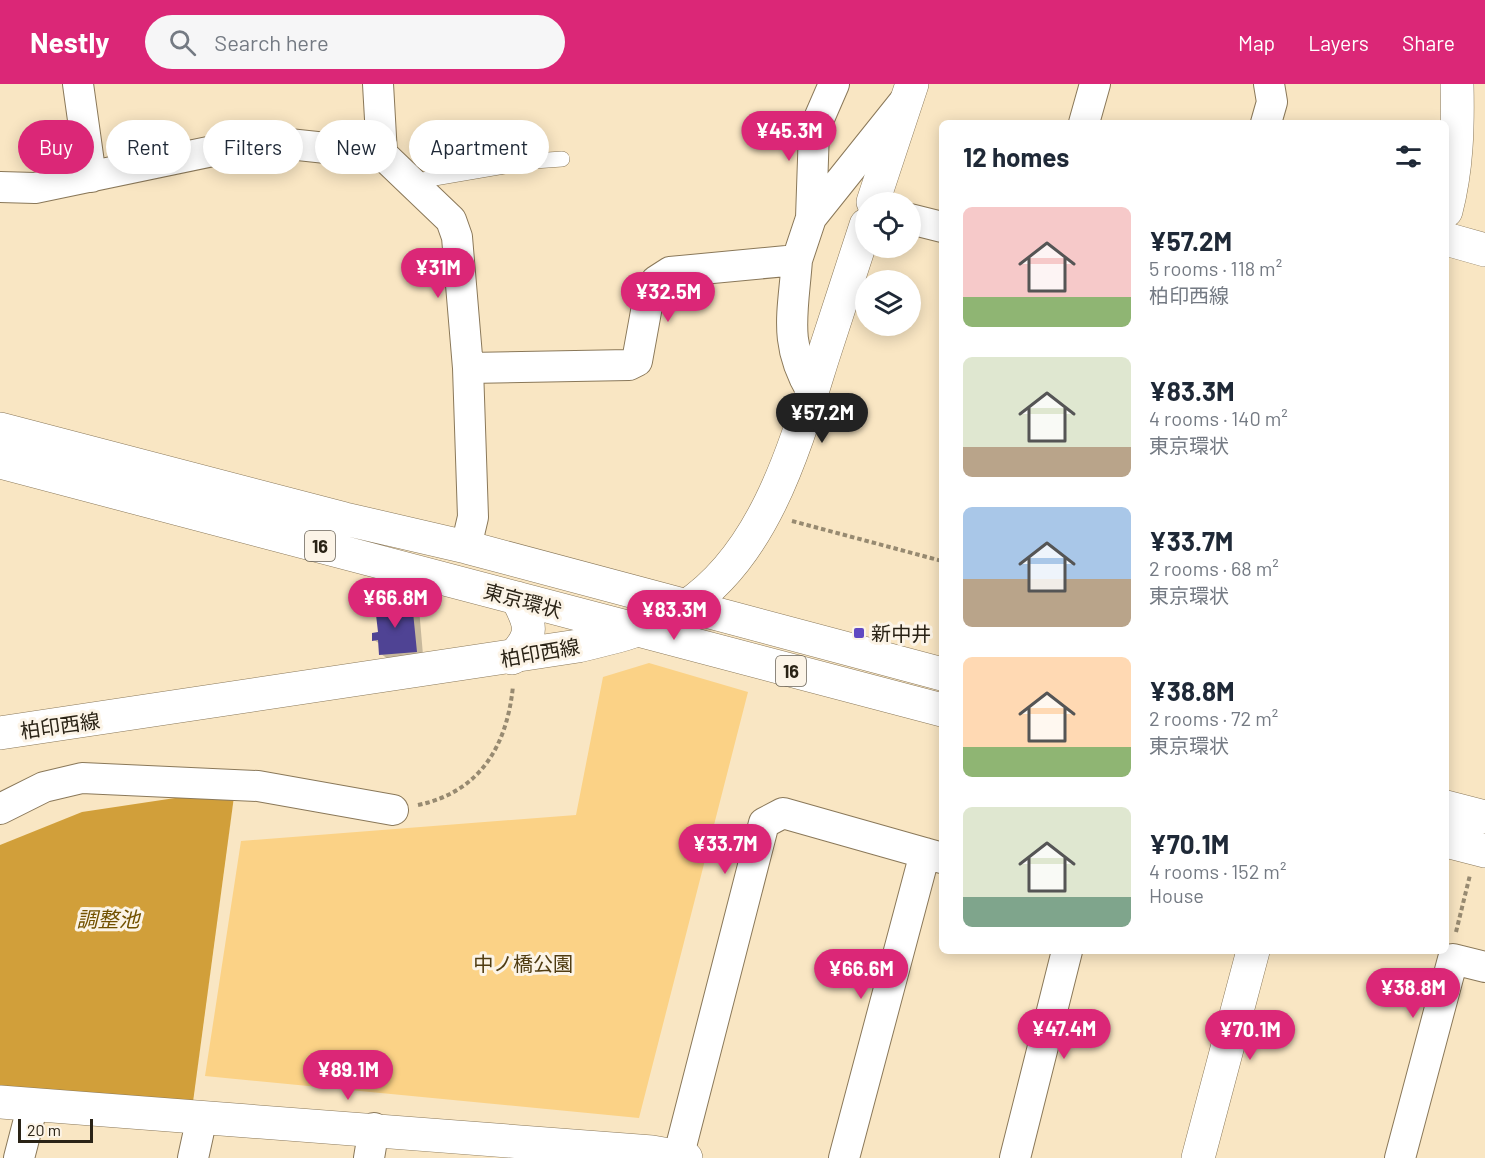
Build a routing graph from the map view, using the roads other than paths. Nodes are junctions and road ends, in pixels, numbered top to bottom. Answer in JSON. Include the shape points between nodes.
{"nodes":[{"id":1,"x":78,"y":84,"type":"edge"},
{"id":2,"x":378,"y":84,"type":"edge"},
{"id":3,"x":834,"y":84,"type":"edge"},
{"id":4,"x":1095,"y":84,"type":"edge"},
{"id":5,"x":1269,"y":84,"type":"edge"},
{"id":6,"x":1457,"y":84,"type":"edge"},
{"id":7,"x":909,"y":91,"type":"edge"},
{"id":8,"x":380,"y":120,"type":"edge"},
{"id":9,"x":1085,"y":120,"type":"edge"},
{"id":10,"x":1267,"y":120,"type":"edge"},
{"id":11,"x":315,"y":147,"type":"edge"},
{"id":12,"x":562,"y":159,"type":"dead end"},
{"id":13,"x":397,"y":168,"type":"edge"},
{"id":14,"x":91,"y":177,"type":"junction"},
{"id":15,"x":411,"y":182,"type":"junction"},
{"id":16,"x":0,"y":187,"type":"edge"},
{"id":17,"x":876,"y":192,"type":"edge"},
{"id":18,"x":1449,"y":200,"type":"edge"},
{"id":19,"x":811,"y":218,"type":"junction"},
{"id":20,"x":921,"y":222,"type":"edge"},
{"id":21,"x":939,"y":226,"type":"edge"},
{"id":22,"x":1449,"y":240,"type":"edge"},
{"id":23,"x":1485,"y":250,"type":"edge"},
{"id":24,"x":855,"y":258,"type":"edge"},
{"id":25,"x":797,"y":260,"type":"junction"},
{"id":26,"x":468,"y":368,"type":"junction"},
{"id":27,"x":812,"y":392,"type":"junction"},
{"id":28,"x":0,"y":429,"type":"edge"},
{"id":29,"x":0,"y":462,"type":"edge"},
{"id":30,"x":466,"y":547,"type":"junction"},
{"id":31,"x":516,"y":598,"type":"junction"},
{"id":32,"x":685,"y":607,"type":"junction"},
{"id":33,"x":640,"y":631,"type":"junction"},
{"id":34,"x":512,"y":658,"type":"junction"},
{"id":35,"x":939,"y":673,"type":"edge"},
{"id":36,"x":939,"y":709,"type":"edge"},
{"id":37,"x":0,"y":733,"type":"edge"},
{"id":38,"x":1449,"y":808,"type":"edge"},
{"id":39,"x":0,"y":809,"type":"edge"},
{"id":40,"x":393,"y":810,"type":"road end"},
{"id":41,"x":1485,"y":817,"type":"edge"},
{"id":42,"x":1449,"y":843,"type":"edge"},
{"id":43,"x":933,"y":856,"type":"edge"},
{"id":44,"x":1478,"y":861,"type":"edge"},
{"id":45,"x":1066,"y":954,"type":"edge"},
{"id":46,"x":1252,"y":954,"type":"edge"},
{"id":47,"x":1485,"y":967,"type":"edge"},
{"id":48,"x":0,"y":1102,"type":"edge"},
{"id":49,"x":33,"y":1104,"type":"junction"},
{"id":50,"x":202,"y":1117,"type":"junction"},
{"id":51,"x":371,"y":1143,"type":"edge"},
{"id":52,"x":538,"y":1151,"type":"edge"},
{"id":53,"x":681,"y":1157,"type":"edge"},
{"id":54,"x":19,"y":1158,"type":"edge"},
{"id":55,"x":193,"y":1158,"type":"edge"},
{"id":56,"x":844,"y":1158,"type":"edge"},
{"id":57,"x":1015,"y":1158,"type":"edge"},
{"id":58,"x":1198,"y":1158,"type":"edge"},
{"id":59,"x":1400,"y":1158,"type":"edge"}],
"edges":[{"from":1,"to":14,"type":"street"},
{"from":2,"to":8,"type":"street"},
{"from":3,"to":19,"type":"street","via":[[814,130]]},
{"from":4,"to":9,"type":"street"},
{"from":5,"to":10,"type":"street","via":[[1272,102]]},
{"from":6,"to":18,"type":"main road","via":[[1458,130]]},
{"from":7,"to":17,"type":"main road"},
{"from":7,"to":19,"type":"street"},
{"from":11,"to":14,"type":"street","via":[[261,141]]},
{"from":12,"to":15,"type":"lane"},
{"from":13,"to":15,"type":"street"},
{"from":14,"to":16,"type":"street","via":[[35,188]]},
{"from":15,"to":26,"type":"street","via":[[451,220],[457,237]]},
{"from":19,"to":25,"type":"street"},
{"from":20,"to":21,"type":"street"},
{"from":22,"to":23,"type":"main road"},
{"from":24,"to":27,"type":"main road","name":"柏印西線"},
{"from":25,"to":26,"type":"street","via":[[670,272],[656,280],[649,295],[637,361],[629,365]]},
{"from":25,"to":27,"type":"street","via":[[791,340],[799,369]]},
{"from":26,"to":30,"type":"street","via":[[473,517]]},
{"from":27,"to":32,"type":"main road","name":"柏印西線","via":[[792,453],[756,526],[715,583]]},
{"from":28,"to":30,"type":"main road","name":"東京環状","number":"16"},
{"from":29,"to":31,"type":"main road","name":"東京環状","number":"16"},
{"from":30,"to":32,"type":"main road","name":"東京環状","number":"16"},
{"from":31,"to":33,"type":"main road","name":"東京環状","number":"16"},
{"from":31,"to":34,"type":"main road","via":[[528,628],[526,644]]},
{"from":32,"to":33,"type":"main road","name":"柏印西線"},
{"from":32,"to":35,"type":"main road","name":"東京環状","number":"16"},
{"from":33,"to":34,"type":"main road","name":"柏印西線"},
{"from":33,"to":36,"type":"main road","name":"東京環状","number":"16"},
{"from":34,"to":37,"type":"main road","name":"柏印西線"},
{"from":38,"to":41,"type":"main road"},
{"from":39,"to":40,"type":"street","via":[[44,787],[82,778],[258,786]]},
{"from":42,"to":44,"type":"main road"},
{"from":43,"to":53,"type":"street","via":[[783,813],[764,823]]},
{"from":43,"to":56,"type":"street"},
{"from":45,"to":57,"type":"street"},
{"from":46,"to":58,"type":"main road"},
{"from":47,"to":59,"type":"street","via":[[1453,959]]},
{"from":48,"to":49,"type":"main road"},
{"from":49,"to":50,"type":"main road"},
{"from":49,"to":54,"type":"street"},
{"from":50,"to":51,"type":"main road"},
{"from":50,"to":55,"type":"street"},
{"from":51,"to":52,"type":"main road"},
{"from":52,"to":53,"type":"main road","via":[[652,1152]]}]}
